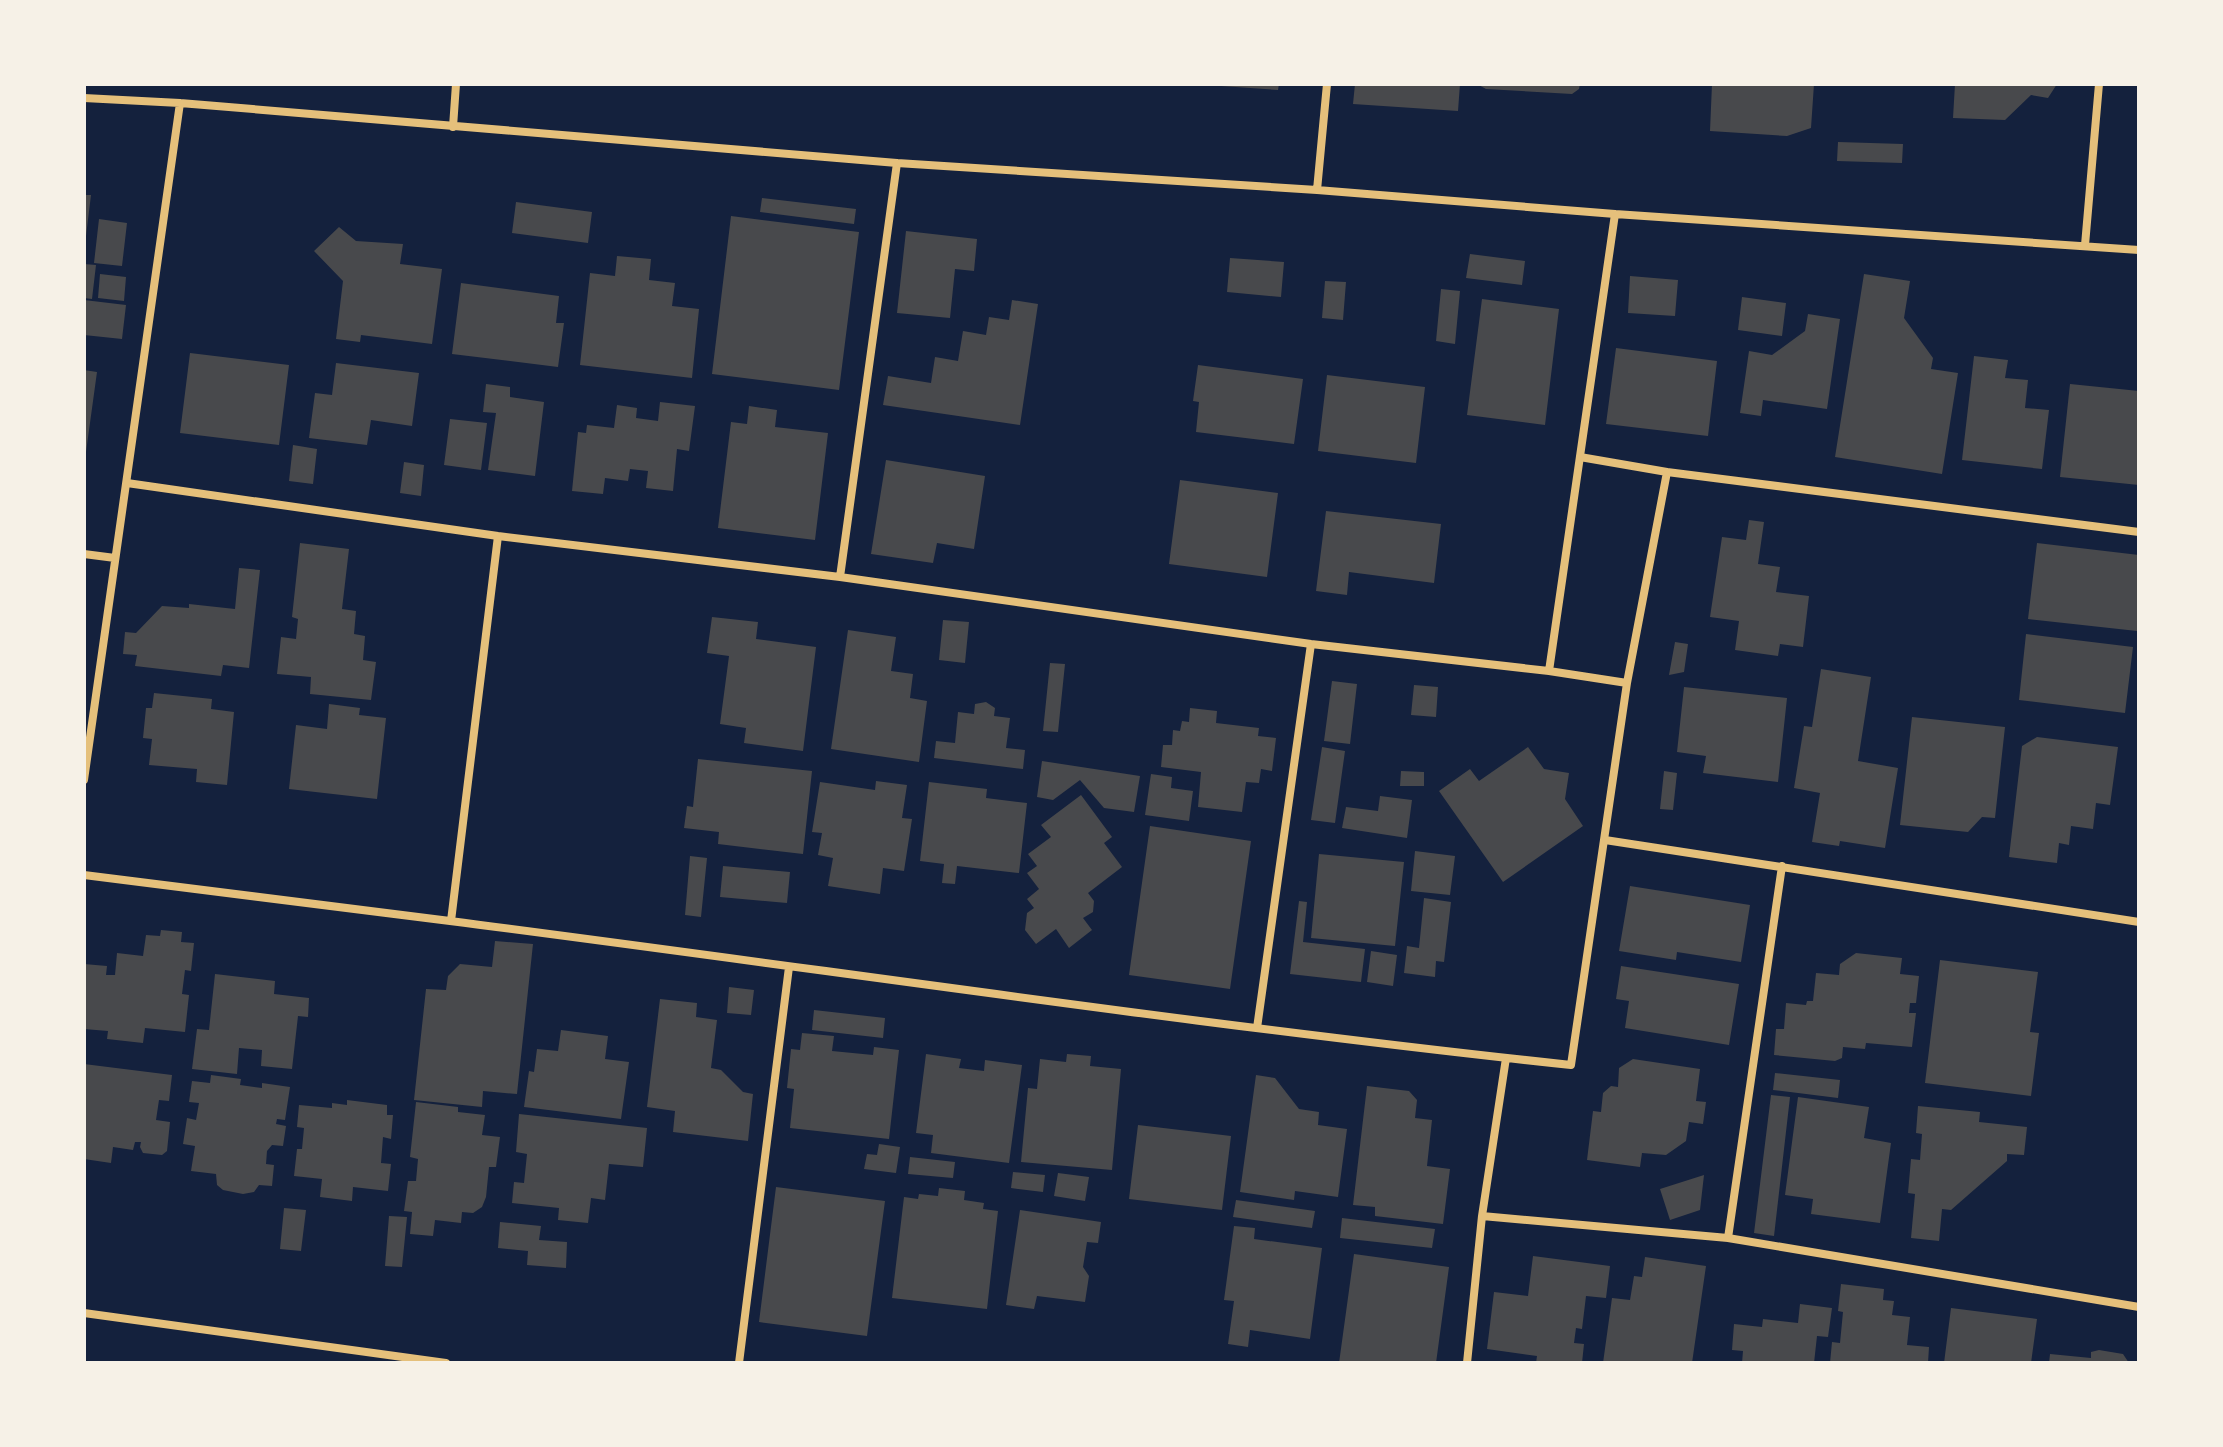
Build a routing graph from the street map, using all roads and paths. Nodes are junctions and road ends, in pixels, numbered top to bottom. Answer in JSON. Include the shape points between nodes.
{"nodes":[{"id":1,"x":456,"y":84,"type":"edge"},
{"id":2,"x":1327,"y":84,"type":"edge"},
{"id":3,"x":2099,"y":84,"type":"edge"},
{"id":4,"x":84,"y":98,"type":"edge"},
{"id":5,"x":180,"y":103,"type":"junction"},
{"id":6,"x":453,"y":127,"type":"junction"},
{"id":7,"x":897,"y":163,"type":"junction"},
{"id":8,"x":1317,"y":190,"type":"junction"},
{"id":9,"x":1615,"y":214,"type":"junction"},
{"id":10,"x":2085,"y":245,"type":"junction"},
{"id":11,"x":2139,"y":250,"type":"edge"},
{"id":12,"x":1580,"y":457,"type":"junction"},
{"id":13,"x":1667,"y":472,"type":"junction"},
{"id":14,"x":127,"y":483,"type":"junction"},
{"id":15,"x":2139,"y":532,"type":"edge"},
{"id":16,"x":498,"y":536,"type":"junction"},
{"id":17,"x":84,"y":554,"type":"edge"},
{"id":18,"x":115,"y":558,"type":"junction"},
{"id":19,"x":840,"y":577,"type":"junction"},
{"id":20,"x":1311,"y":644,"type":"junction"},
{"id":21,"x":1549,"y":671,"type":"junction"},
{"id":22,"x":1627,"y":683,"type":"junction"},
{"id":23,"x":84,"y":780,"type":"edge"},
{"id":24,"x":1605,"y":840,"type":"junction"},
{"id":25,"x":1782,"y":866,"type":"junction"},
{"id":26,"x":84,"y":875,"type":"edge"},
{"id":27,"x":451,"y":921,"type":"junction"},
{"id":28,"x":2139,"y":922,"type":"edge"},
{"id":29,"x":789,"y":967,"type":"junction"},
{"id":30,"x":1257,"y":1028,"type":"junction"},
{"id":31,"x":1506,"y":1058,"type":"junction"},
{"id":32,"x":1482,"y":1216,"type":"junction"},
{"id":33,"x":1728,"y":1238,"type":"junction"},
{"id":34,"x":2139,"y":1307,"type":"edge"},
{"id":35,"x":84,"y":1313,"type":"edge"},
{"id":36,"x":446,"y":1363,"type":"edge"},
{"id":37,"x":739,"y":1363,"type":"edge"},
{"id":38,"x":1467,"y":1363,"type":"edge"}],
"edges":[{"from":1,"to":6,"type":"street"},
{"from":2,"to":8,"type":"street"},
{"from":3,"to":10,"type":"street"},
{"from":4,"to":5,"type":"street"},
{"from":5,"to":6,"type":"street"},
{"from":5,"to":14,"type":"street"},
{"from":6,"to":7,"type":"street"},
{"from":7,"to":8,"type":"street"},
{"from":7,"to":19,"type":"street"},
{"from":8,"to":9,"type":"street"},
{"from":9,"to":10,"type":"street"},
{"from":9,"to":12,"type":"street"},
{"from":10,"to":11,"type":"street"},
{"from":12,"to":13,"type":"street"},
{"from":12,"to":21,"type":"street"},
{"from":13,"to":15,"type":"street"},
{"from":13,"to":22,"type":"street"},
{"from":14,"to":16,"type":"street"},
{"from":14,"to":18,"type":"street"},
{"from":16,"to":19,"type":"street"},
{"from":16,"to":27,"type":"street"},
{"from":17,"to":18,"type":"street"},
{"from":18,"to":23,"type":"street"},
{"from":19,"to":20,"type":"street"},
{"from":20,"to":21,"type":"street"},
{"from":20,"to":30,"type":"street"},
{"from":21,"to":22,"type":"street"},
{"from":22,"to":24,"type":"street"},
{"from":24,"to":25,"type":"street"},
{"from":24,"to":31,"type":"street","via":[[1571,1065]]},
{"from":25,"to":28,"type":"street"},
{"from":25,"to":33,"type":"street"},
{"from":26,"to":27,"type":"street"},
{"from":27,"to":29,"type":"street"},
{"from":29,"to":30,"type":"street"},
{"from":29,"to":37,"type":"street"},
{"from":30,"to":31,"type":"street"},
{"from":31,"to":32,"type":"street"},
{"from":32,"to":33,"type":"street"},
{"from":32,"to":38,"type":"street"},
{"from":33,"to":34,"type":"street"},
{"from":35,"to":36,"type":"street"}]}
